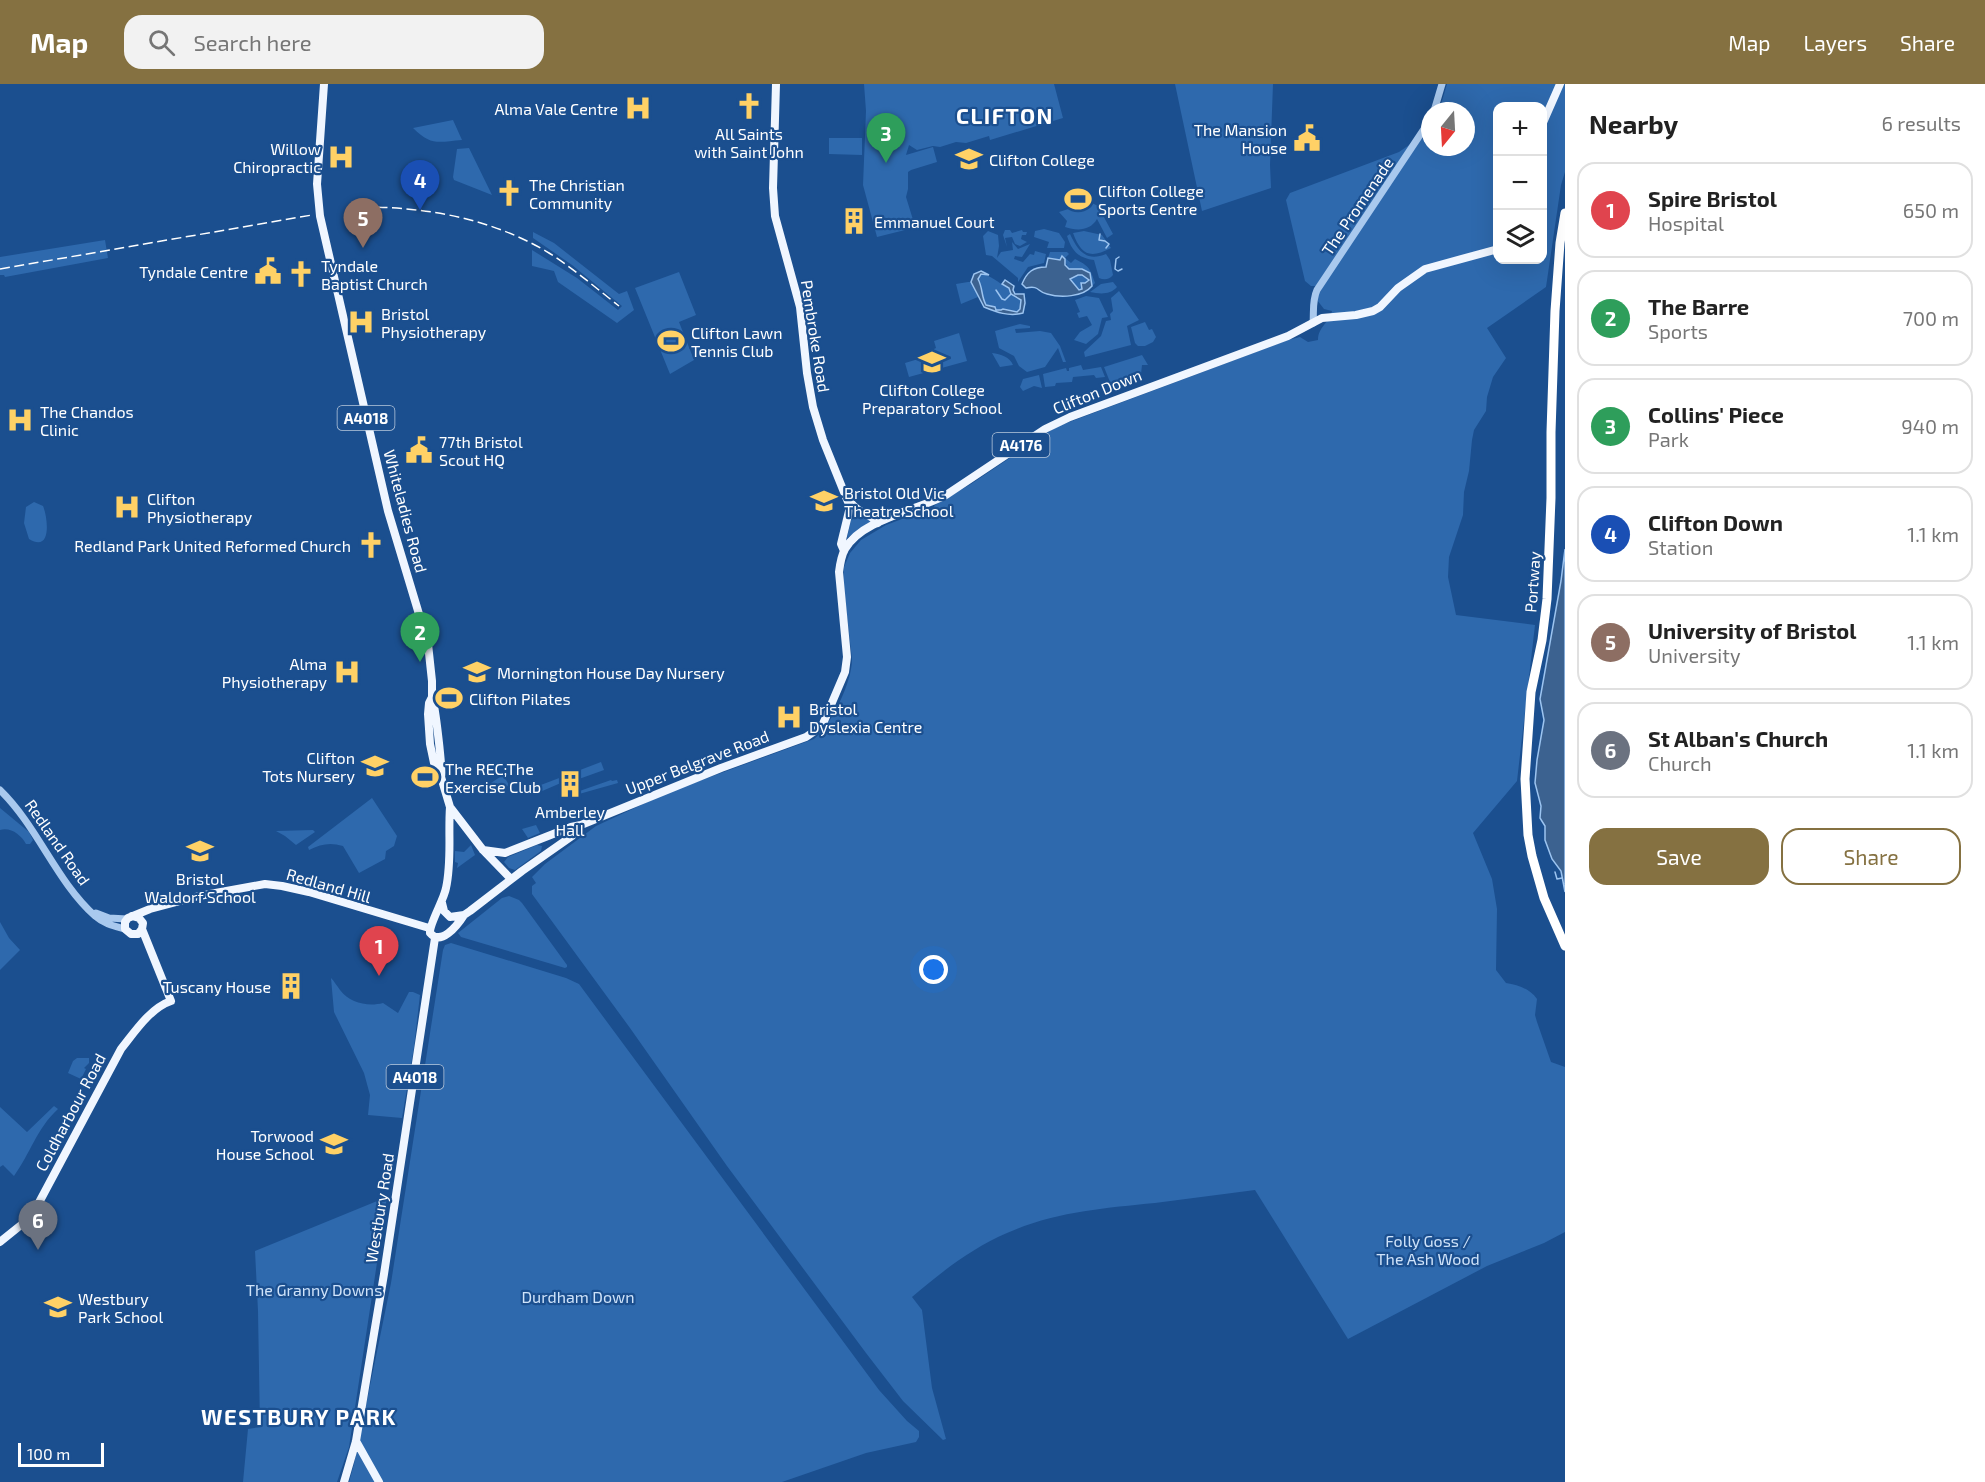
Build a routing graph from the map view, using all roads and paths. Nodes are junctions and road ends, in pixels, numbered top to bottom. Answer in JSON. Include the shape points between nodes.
{"nodes":[{"id":1,"x":324,"y":84,"type":"edge"},
{"id":2,"x":776,"y":84,"type":"edge"},
{"id":3,"x":1442,"y":84,"type":"edge"},
{"id":4,"x":1560,"y":84,"type":"edge"},
{"id":5,"x":1437,"y":102,"type":"edge"},
{"id":6,"x":1547,"y":114,"type":"edge"},
{"id":7,"x":1421,"y":134,"type":"edge"},
{"id":8,"x":1565,"y":213,"type":"edge"},
{"id":9,"x":1493,"y":250,"type":"edge"},
{"id":10,"x":1317,"y":320,"type":"junction"},
{"id":11,"x":847,"y":497,"type":"junction"},
{"id":12,"x":878,"y":523,"type":"junction"},
{"id":13,"x":844,"y":550,"type":"junction"},
{"id":14,"x":0,"y":790,"type":"edge"},
{"id":15,"x":450,"y":807,"type":"junction"},
{"id":16,"x":580,"y":825,"type":"junction"},
{"id":17,"x":470,"y":833,"type":"junction"},
{"id":18,"x":450,"y":836,"type":"junction"},
{"id":19,"x":483,"y":850,"type":"junction"},
{"id":20,"x":511,"y":879,"type":"junction"},
{"id":21,"x":442,"y":903,"type":"junction"},
{"id":22,"x":150,"y":909,"type":"junction"},
{"id":23,"x":464,"y":915,"type":"junction"},
{"id":24,"x":128,"y":921,"type":"junction"},
{"id":25,"x":141,"y":928,"type":"junction"},
{"id":26,"x":432,"y":934,"type":"junction"},
{"id":27,"x":1565,"y":946,"type":"edge"},
{"id":28,"x":0,"y":1242,"type":"edge"},
{"id":29,"x":356,"y":1441,"type":"junction"},
{"id":30,"x":354,"y":1451,"type":"junction"},
{"id":31,"x":364,"y":1453,"type":"junction"},
{"id":32,"x":344,"y":1482,"type":"edge"},
{"id":33,"x":379,"y":1482,"type":"edge"}],
"edges":[{"from":1,"to":15,"type":"main road","name":"Whiteladies Road","number":"A4018","via":[[317,184],[320,216],[388,511],[428,644],[432,674],[430,744]]},
{"from":2,"to":11,"type":"main road","name":"Pembroke Road","via":[[775,216],[800,307],[813,407]]},
{"from":3,"to":5,"type":"street"},
{"from":4,"to":6,"type":"main road"},
{"from":7,"to":10,"type":"street","name":"The Promenade","via":[[1317,290],[1312,303]]},
{"from":8,"to":27,"type":"highway","name":"Portway","via":[[1556,311],[1546,599],[1531,692],[1525,779],[1532,856],[1544,898]]},
{"from":9,"to":10,"type":"main road","number":"A4176","via":[[1425,269],[1373,311]]},
{"from":10,"to":12,"type":"main road","name":"Clifton Down","number":"A4176","via":[[1296,332],[1070,417],[1045,429],[946,495]]},
{"from":11,"to":12,"type":"main road","via":[[858,512]]},
{"from":11,"to":13,"type":"main road","name":"Pembroke Road","via":[[850,507]]},
{"from":12,"to":13,"type":"main road","number":"A4176","via":[[863,531]]},
{"from":13,"to":16,"type":"main road","name":"Upper Belgrave Road","via":[[839,572],[845,672],[818,730]]},
{"from":14,"to":24,"type":"street","name":"Redland Road","via":[[91,911]]},
{"from":15,"to":17,"type":"main road","name":"Whiteladies Road","number":"A4018"},
{"from":15,"to":18,"type":"main road","name":"Westbury Road"},
{"from":16,"to":19,"type":"main road","name":"Upper Belgrave Road","via":[[505,853]]},
{"from":16,"to":20,"type":"main road","name":"Upper Belgrave Road","via":[[572,836]]},
{"from":17,"to":18,"type":"main road","via":[[460,830]]},
{"from":17,"to":19,"type":"main road","name":"Whiteladies Road","number":"A4018"},
{"from":18,"to":21,"type":"main road","name":"Westbury Road","via":[[448,880]]},
{"from":19,"to":20,"type":"main road","name":"Whiteladies Road","number":"A4018"},
{"from":20,"to":23,"type":"main road","name":"Upper Belgrave Road"},
{"from":21,"to":23,"type":"main road","via":[[450,917]]},
{"from":21,"to":26,"type":"main road","name":"Westbury Road","number":"A4018"},
{"from":22,"to":24,"type":"main road","name":"Redland Hill"},
{"from":22,"to":25,"type":"main road"},
{"from":22,"to":26,"type":"main road","name":"Redland Hill","via":[[257,884],[282,886]]},
{"from":23,"to":26,"type":"main road","name":"Upper Belgrave Road","via":[[444,935]]},
{"from":24,"to":25,"type":"main road"},
{"from":24,"to":25,"type":"main road","via":[[130,934]]},
{"from":25,"to":28,"type":"main road","name":"Coldharbour Road","via":[[171,1002],[159,1007],[120,1049],[35,1210]]},
{"from":26,"to":29,"type":"main road","name":"Westbury Road","number":"A4018"},
{"from":29,"to":30,"type":"main road","name":"Westbury Road","number":"A4018"},
{"from":29,"to":31,"type":"main road"},
{"from":30,"to":31,"type":"main road"},
{"from":30,"to":32,"type":"main road","name":"Westbury Road","number":"A4018"},
{"from":31,"to":33,"type":"main road"}]}
